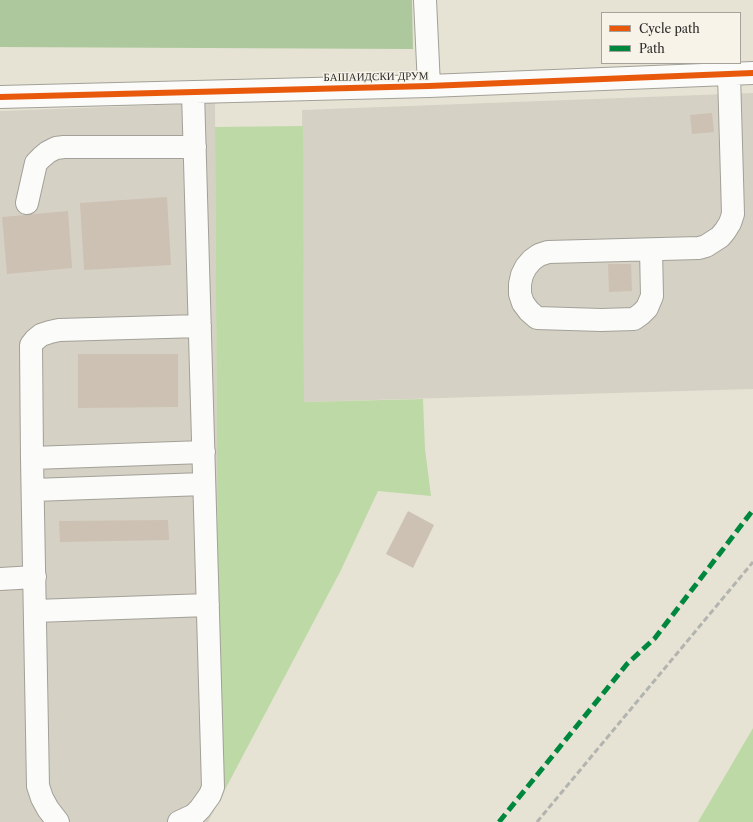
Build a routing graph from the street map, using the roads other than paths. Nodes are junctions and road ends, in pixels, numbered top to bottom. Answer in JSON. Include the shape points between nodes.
{"nodes":[{"id":1,"x":425,"y":0,"type":"edge"},
{"id":2,"x":753,"y":73,"type":"edge"},
{"id":3,"x":729,"y":74,"type":"junction"},
{"id":4,"x":429,"y":86,"type":"junction"},
{"id":5,"x":193,"y":92,"type":"junction"},
{"id":6,"x":0,"y":97,"type":"edge"},
{"id":7,"x":195,"y":147,"type":"junction"},
{"id":8,"x":27,"y":203,"type":"dead end"},
{"id":9,"x":652,"y":250,"type":"junction"},
{"id":10,"x":200,"y":326,"type":"junction"},
{"id":11,"x":204,"y":452,"type":"junction"},
{"id":12,"x":32,"y":458,"type":"junction"},
{"id":13,"x":204,"y":484,"type":"junction"},
{"id":14,"x":33,"y":490,"type":"junction"},
{"id":15,"x":35,"y":577,"type":"junction"},
{"id":16,"x":0,"y":579,"type":"edge"},
{"id":17,"x":208,"y":605,"type":"junction"},
{"id":18,"x":35,"y":611,"type":"junction"},
{"id":19,"x":58,"y":822,"type":"edge"},
{"id":20,"x":179,"y":822,"type":"edge"}],
"edges":[{"from":1,"to":4,"type":"street"},
{"from":2,"to":3,"type":"street","name":"БАШАИДСКИ ДРУМ"},
{"from":3,"to":4,"type":"street","name":"БАШАИДСКИ ДРУМ"},
{"from":3,"to":9,"type":"street","via":[[733,214],[730,223],[720,237],[706,246]]},
{"from":4,"to":5,"type":"street","name":"БАШАИДСКИ ДРУМ"},
{"from":5,"to":6,"type":"street","name":"БАШАИДСКИ ДРУМ"},
{"from":5,"to":7,"type":"street"},
{"from":7,"to":8,"type":"street","via":[[56,148],[36,163]]},
{"from":7,"to":10,"type":"street"},
{"from":9,"to":9,"type":"street","via":[[548,252],[539,255],[526,267],[522,275],[520,294],[523,303],[537,318],[634,319],[647,308],[652,296]]},
{"from":10,"to":11,"type":"street"},
{"from":10,"to":12,"type":"street","via":[[59,330],[35,340],[31,345]]},
{"from":11,"to":12,"type":"street"},
{"from":11,"to":13,"type":"street"},
{"from":12,"to":14,"type":"street"},
{"from":13,"to":14,"type":"street"},
{"from":13,"to":17,"type":"street"},
{"from":14,"to":15,"type":"street"},
{"from":15,"to":16,"type":"street"},
{"from":15,"to":18,"type":"street"},
{"from":17,"to":18,"type":"street"},
{"from":17,"to":20,"type":"street","via":[[213,787],[200,809]]},
{"from":18,"to":19,"type":"street","via":[[38,786],[48,809]]}]}
